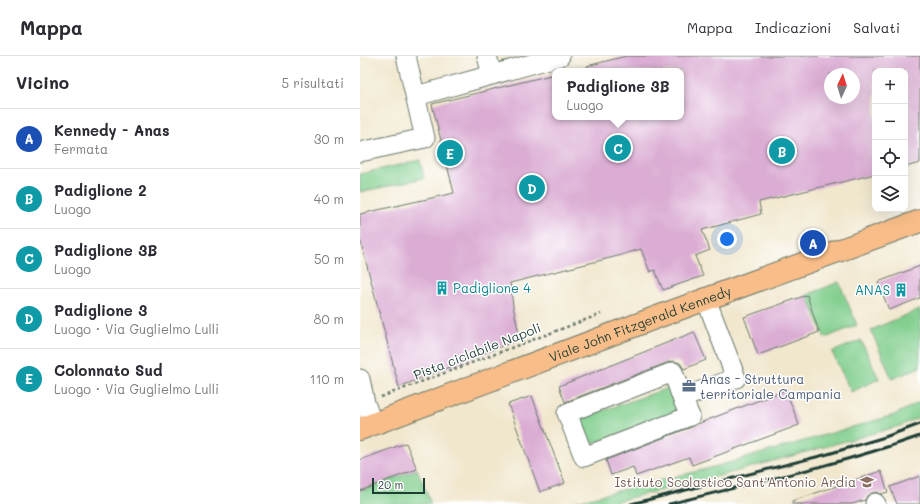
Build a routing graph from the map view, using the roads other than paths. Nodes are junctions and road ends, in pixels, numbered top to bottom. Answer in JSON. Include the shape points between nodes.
{"nodes":[{"id":1,"x":406,"y":56,"type":"edge"},
{"id":2,"x":487,"y":56,"type":"edge"},
{"id":3,"x":559,"y":56,"type":"edge"},
{"id":4,"x":533,"y":60,"type":"edge"},
{"id":5,"x":492,"y":75,"type":"junction"},
{"id":6,"x":416,"y":96,"type":"junction"},
{"id":7,"x":360,"y":152,"type":"edge"},
{"id":8,"x":920,"y":221,"type":"edge"},
{"id":9,"x":706,"y":299,"type":"junction"},
{"id":10,"x":360,"y":379,"type":"edge"},
{"id":11,"x":682,"y":398,"type":"junction"},
{"id":12,"x":366,"y":427,"type":"edge"}],
"edges":[{"from":1,"to":6,"type":"street"},
{"from":2,"to":5,"type":"street"},
{"from":3,"to":4,"type":"street"},
{"from":4,"to":5,"type":"street"},
{"from":5,"to":6,"type":"street"},
{"from":6,"to":7,"type":"street","via":[[425,138]]},
{"from":8,"to":9,"type":"main road","name":"Viale John Fitzgerald Kennedy"},
{"from":9,"to":11,"type":"street","via":[[736,378]]},
{"from":9,"to":12,"type":"main road","name":"Viale John Fitzgerald Kennedy"},
{"from":10,"to":12,"type":"street","via":[[366,403]]},
{"from":11,"to":11,"type":"street","via":[[672,372],[567,413],[584,457],[690,416]]}]}
